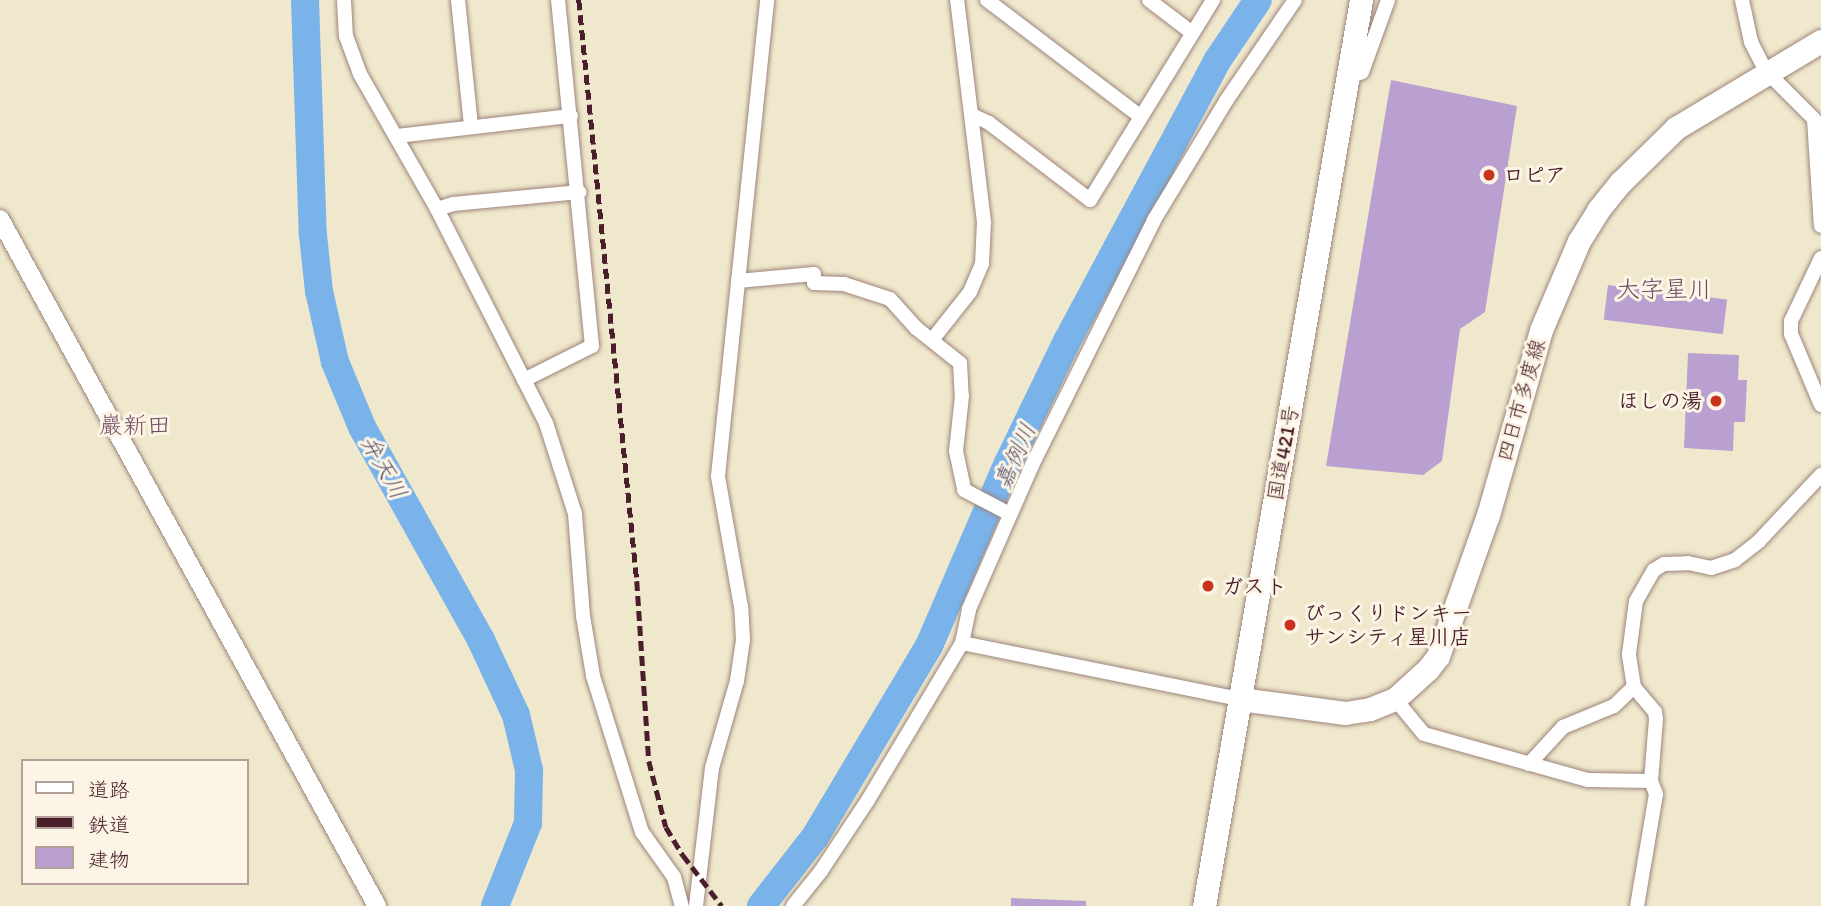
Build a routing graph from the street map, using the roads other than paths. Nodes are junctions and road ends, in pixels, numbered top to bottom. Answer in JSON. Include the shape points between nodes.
{"nodes":[{"id":1,"x":344,"y":0,"type":"edge"},
{"id":2,"x":458,"y":0,"type":"edge"},
{"id":3,"x":558,"y":0,"type":"edge"},
{"id":4,"x":767,"y":0,"type":"edge"},
{"id":5,"x":957,"y":0,"type":"edge"},
{"id":6,"x":987,"y":0,"type":"edge"},
{"id":7,"x":1149,"y":0,"type":"edge"},
{"id":8,"x":1213,"y":0,"type":"edge"},
{"id":9,"x":1295,"y":0,"type":"edge"},
{"id":10,"x":1362,"y":0,"type":"edge"},
{"id":11,"x":1388,"y":0,"type":"edge"},
{"id":12,"x":1742,"y":0,"type":"edge"},
{"id":13,"x":1191,"y":32,"type":"junction"},
{"id":14,"x":1819,"y":45,"type":"edge"},
{"id":15,"x":1766,"y":71,"type":"junction"},
{"id":16,"x":1345,"y":79,"type":"junction"},
{"id":17,"x":972,"y":115,"type":"junction"},
{"id":18,"x":571,"y":116,"type":"junction"},
{"id":19,"x":1140,"y":116,"type":"junction"},
{"id":20,"x":471,"y":126,"type":"junction"},
{"id":21,"x":397,"y":136,"type":"junction"},
{"id":22,"x":579,"y":192,"type":"junction"},
{"id":23,"x":437,"y":209,"type":"junction"},
{"id":24,"x":0,"y":219,"type":"edge"},
{"id":25,"x":1821,"y":226,"type":"edge"},
{"id":26,"x":1821,"y":258,"type":"edge"},
{"id":27,"x":738,"y":281,"type":"junction"},
{"id":28,"x":932,"y":340,"type":"junction"},
{"id":29,"x":524,"y":380,"type":"junction"},
{"id":30,"x":1821,"y":405,"type":"edge"},
{"id":31,"x":1821,"y":475,"type":"edge"},
{"id":32,"x":1007,"y":513,"type":"junction"},
{"id":33,"x":962,"y":643,"type":"junction"},
{"id":34,"x":1634,"y":687,"type":"junction"},
{"id":35,"x":1240,"y":699,"type":"junction"},
{"id":36,"x":1395,"y":699,"type":"junction"},
{"id":37,"x":1529,"y":764,"type":"junction"},
{"id":38,"x":1651,"y":781,"type":"junction"},
{"id":39,"x":377,"y":906,"type":"edge"},
{"id":40,"x":682,"y":906,"type":"edge"},
{"id":41,"x":696,"y":906,"type":"edge"},
{"id":42,"x":793,"y":906,"type":"edge"},
{"id":43,"x":1204,"y":906,"type":"edge"},
{"id":44,"x":1637,"y":906,"type":"edge"}],
"edges":[{"from":1,"to":21,"type":"street","via":[[346,36],[360,75]]},
{"from":2,"to":20,"type":"street"},
{"from":3,"to":18,"type":"street"},
{"from":4,"to":27,"type":"street"},
{"from":5,"to":17,"type":"street"},
{"from":6,"to":19,"type":"street"},
{"from":7,"to":13,"type":"street"},
{"from":8,"to":13,"type":"street"},
{"from":9,"to":32,"type":"street","via":[[1226,101],[1154,220]]},
{"from":10,"to":16,"type":"main road","name":"国道421号"},
{"from":11,"to":16,"type":"street","via":[[1362,72]]},
{"from":12,"to":15,"type":"street","via":[[1751,42]]},
{"from":13,"to":19,"type":"street"},
{"from":14,"to":15,"type":"main road","name":"四日市多度線"},
{"from":15,"to":25,"type":"street","via":[[1814,119]]},
{"from":15,"to":36,"type":"main road","name":"四日市多度線","via":[[1659,142],[1606,201],[1579,241],[1541,330],[1488,515],[1438,656]]},
{"from":16,"to":35,"type":"main road","name":"国道421号"},
{"from":17,"to":19,"type":"street","via":[[1090,200]]},
{"from":17,"to":28,"type":"street","via":[[984,222],[982,264],[971,292]]},
{"from":18,"to":20,"type":"street"},
{"from":18,"to":22,"type":"street"},
{"from":20,"to":21,"type":"street"},
{"from":21,"to":23,"type":"street"},
{"from":22,"to":23,"type":"street"},
{"from":22,"to":29,"type":"street","via":[[592,346]]},
{"from":23,"to":29,"type":"street"},
{"from":24,"to":39,"type":"street"},
{"from":26,"to":30,"type":"street","via":[[1791,321],[1791,334]]},
{"from":27,"to":28,"type":"street","via":[[814,274],[814,282],[875,292],[890,299]]},
{"from":27,"to":41,"type":"street","via":[[718,476],[743,640],[737,681],[712,768]]},
{"from":28,"to":32,"type":"street","via":[[960,363],[957,451],[964,490]]},
{"from":29,"to":40,"type":"street","via":[[546,423],[575,514],[593,676],[642,832],[674,877]]},
{"from":31,"to":34,"type":"street","via":[[1767,534],[1735,560],[1711,568],[1688,563],[1664,564],[1654,570],[1636,601],[1629,654]]},
{"from":32,"to":33,"type":"street","via":[[969,609]]},
{"from":33,"to":35,"type":"street"},
{"from":33,"to":42,"type":"street","via":[[868,800]]},
{"from":34,"to":37,"type":"street","via":[[1615,706],[1563,727]]},
{"from":34,"to":38,"type":"street","via":[[1655,712]]},
{"from":35,"to":36,"type":"main road","name":"四日市多度線","via":[[1345,713]]},
{"from":35,"to":43,"type":"main road","name":"国道421号"},
{"from":36,"to":37,"type":"street","via":[[1424,734]]},
{"from":37,"to":38,"type":"street","via":[[1588,780]]},
{"from":38,"to":44,"type":"street","via":[[1656,794]]}]}
